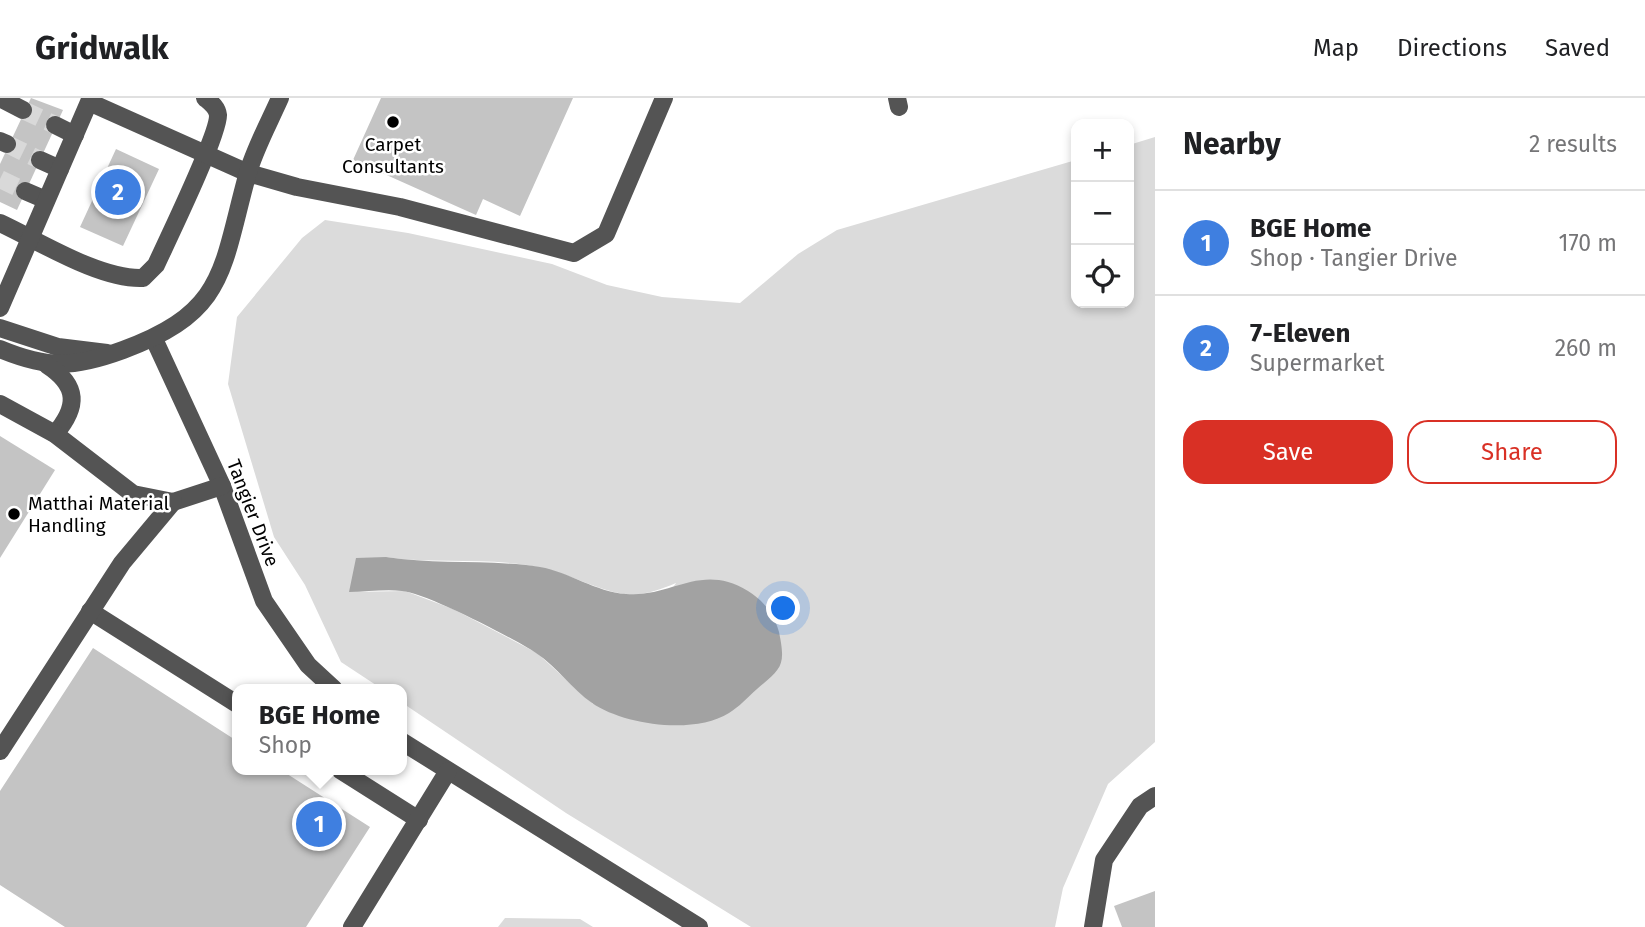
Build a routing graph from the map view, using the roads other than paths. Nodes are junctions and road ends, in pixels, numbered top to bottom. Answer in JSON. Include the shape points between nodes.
{"nodes":[{"id":1,"x":205,"y":98,"type":"edge"},
{"id":2,"x":280,"y":98,"type":"edge"},
{"id":3,"x":664,"y":98,"type":"edge"},
{"id":4,"x":0,"y":99,"type":"edge"},
{"id":5,"x":85,"y":100,"type":"edge"},
{"id":6,"x":23,"y":110,"type":"tunnel mouth"},
{"id":7,"x":55,"y":125,"type":"tunnel mouth"},
{"id":8,"x":75,"y":135,"type":"junction"},
{"id":9,"x":205,"y":154,"type":"junction"},
{"id":10,"x":40,"y":160,"type":"tunnel mouth"},
{"id":11,"x":60,"y":169,"type":"junction"},
{"id":12,"x":247,"y":173,"type":"junction"},
{"id":13,"x":24,"y":191,"type":"tunnel mouth"},
{"id":14,"x":46,"y":200,"type":"junction"},
{"id":15,"x":0,"y":223,"type":"edge"},
{"id":16,"x":30,"y":237,"type":"junction"},
{"id":17,"x":0,"y":307,"type":"edge"},
{"id":18,"x":0,"y":328,"type":"edge"},
{"id":19,"x":154,"y":339,"type":"junction"},
{"id":20,"x":0,"y":349,"type":"edge"},
{"id":21,"x":114,"y":354,"type":"junction"},
{"id":22,"x":47,"y":365,"type":"junction"},
{"id":23,"x":0,"y":404,"type":"edge"},
{"id":24,"x":55,"y":434,"type":"junction"},
{"id":25,"x":222,"y":486,"type":"junction"},
{"id":26,"x":173,"y":502,"type":"junction"},
{"id":27,"x":90,"y":611,"type":"junction"},
{"id":28,"x":329,"y":684,"type":"edge"},
{"id":29,"x":232,"y":701,"type":"edge"},
{"id":30,"x":407,"y":745,"type":"edge"},
{"id":31,"x":0,"y":751,"type":"edge"},
{"id":32,"x":448,"y":771,"type":"junction"},
{"id":33,"x":348,"y":775,"type":"edge"},
{"id":34,"x":1155,"y":796,"type":"edge"},
{"id":35,"x":419,"y":820,"type":"junction"},
{"id":36,"x":352,"y":927,"type":"edge"},
{"id":37,"x":699,"y":927,"type":"edge"},
{"id":38,"x":1093,"y":927,"type":"edge"}],
"edges":[{"from":1,"to":9,"type":"street","via":[[218,115]]},
{"from":2,"to":12,"type":"street"},
{"from":3,"to":12,"type":"street","via":[[606,234],[574,253]]},
{"from":4,"to":6,"type":"street"},
{"from":5,"to":8,"type":"street"},
{"from":5,"to":9,"type":"street"},
{"from":7,"to":8,"type":"street"},
{"from":8,"to":11,"type":"street"},
{"from":9,"to":12,"type":"street"},
{"from":9,"to":16,"type":"street","via":[[156,265],[143,278],[111,272]]},
{"from":10,"to":11,"type":"street"},
{"from":11,"to":14,"type":"street"},
{"from":12,"to":19,"type":"street","via":[[227,260],[199,308]]},
{"from":13,"to":14,"type":"street"},
{"from":14,"to":16,"type":"street"},
{"from":15,"to":16,"type":"street"},
{"from":16,"to":17,"type":"street"},
{"from":18,"to":21,"type":"street","via":[[58,347]]},
{"from":19,"to":21,"type":"street"},
{"from":19,"to":25,"type":"street","name":"Tangier Drive"},
{"from":20,"to":22,"type":"street"},
{"from":21,"to":22,"type":"street","via":[[80,364]]},
{"from":22,"to":24,"type":"street","via":[[61,374],[72,400],[68,419]]},
{"from":23,"to":24,"type":"street"},
{"from":24,"to":26,"type":"street","via":[[133,494]]},
{"from":25,"to":26,"type":"street"},
{"from":25,"to":28,"type":"street","name":"Tangier Drive","via":[[264,601],[308,665]]},
{"from":26,"to":27,"type":"street","via":[[122,563]]},
{"from":27,"to":29,"type":"street"},
{"from":27,"to":31,"type":"street"},
{"from":30,"to":32,"type":"street"},
{"from":32,"to":35,"type":"street"},
{"from":32,"to":37,"type":"street"},
{"from":33,"to":35,"type":"street"},
{"from":34,"to":38,"type":"street","via":[[1140,806],[1104,860]]},
{"from":35,"to":36,"type":"street"}]}
